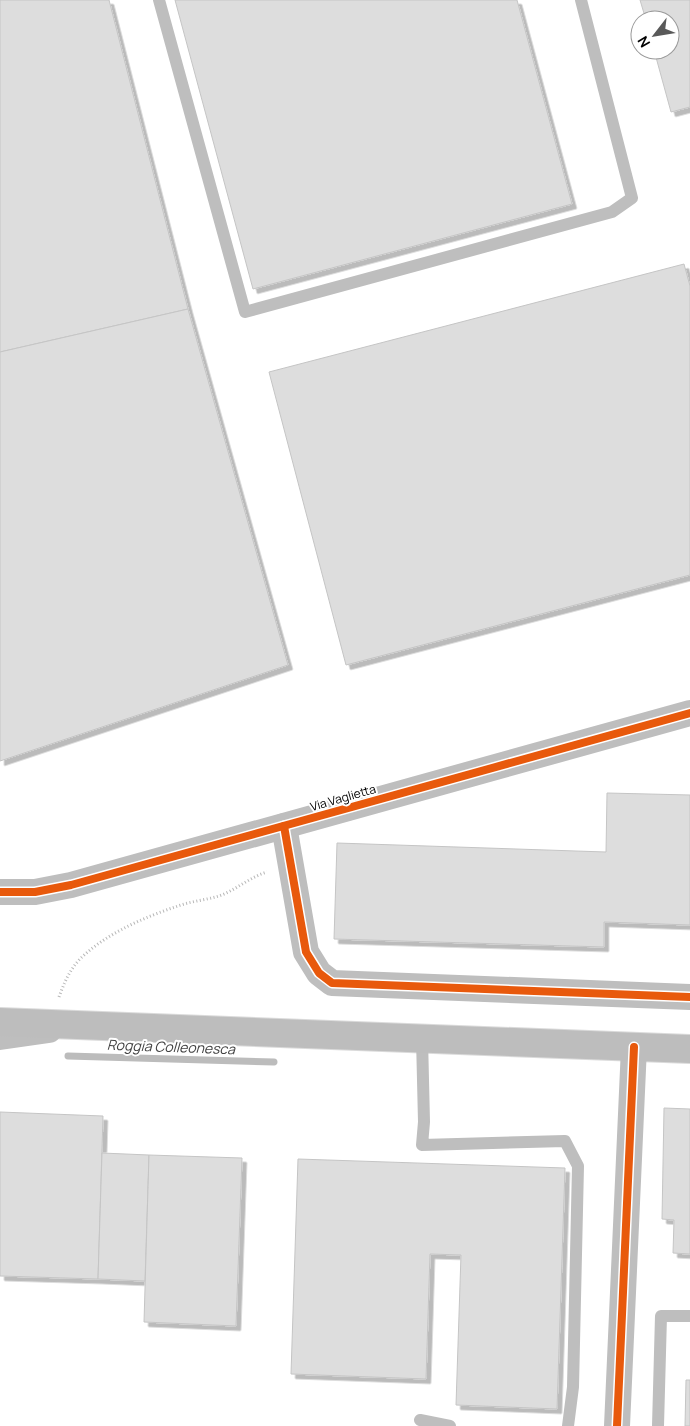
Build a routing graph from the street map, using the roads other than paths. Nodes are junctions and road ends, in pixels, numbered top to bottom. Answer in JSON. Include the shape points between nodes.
{"nodes":[{"id":1,"x":159,"y":0,"type":"edge"},
{"id":2,"x":581,"y":0,"type":"edge"},
{"id":3,"x":690,"y":713,"type":"edge"},
{"id":4,"x":284,"y":826,"type":"junction"},
{"id":5,"x":0,"y":892,"type":"edge"},
{"id":6,"x":690,"y":997,"type":"edge"},
{"id":7,"x":1,"y":1025,"type":"edge"},
{"id":8,"x":422,"y":1038,"type":"junction"},
{"id":9,"x":634,"y":1047,"type":"junction"},
{"id":10,"x":690,"y":1049,"type":"edge"},
{"id":11,"x":690,"y":1316,"type":"edge"},
{"id":12,"x":420,"y":1420,"type":"dead end"},
{"id":13,"x":450,"y":1426,"type":"edge"},
{"id":14,"x":568,"y":1426,"type":"edge"},
{"id":15,"x":617,"y":1426,"type":"edge"},
{"id":16,"x":658,"y":1426,"type":"edge"}],
"edges":[{"from":1,"to":2,"type":"lane","via":[[245,312],[612,212],[632,198]]},
{"from":3,"to":4,"type":"street","name":"Via Vaglietta"},
{"from":4,"to":5,"type":"street","name":"Via Vaglietta","via":[[61,887],[23,893]]},
{"from":4,"to":6,"type":"street","via":[[306,952],[319,973],[332,983]]},
{"from":7,"to":8,"type":"main road"},
{"from":8,"to":9,"type":"main road"},
{"from":8,"to":14,"type":"lane","via":[[422,1145],[564,1141],[578,1166],[573,1387]]},
{"from":9,"to":10,"type":"main road"},
{"from":9,"to":15,"type":"street"},
{"from":11,"to":16,"type":"lane","via":[[661,1316]]},
{"from":12,"to":13,"type":"lane"}]}
